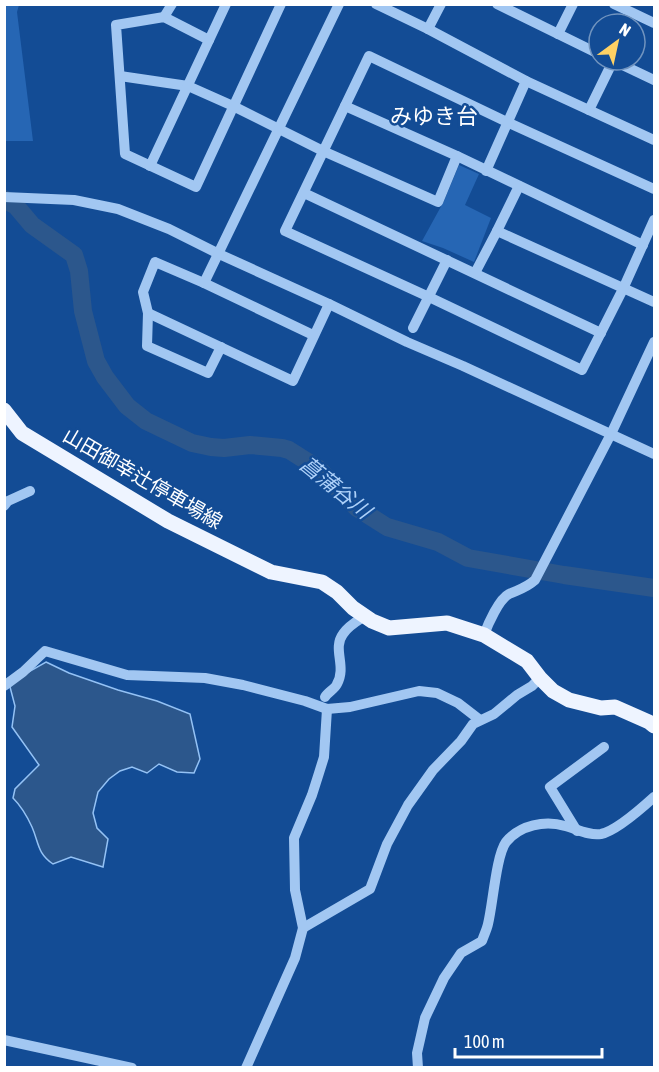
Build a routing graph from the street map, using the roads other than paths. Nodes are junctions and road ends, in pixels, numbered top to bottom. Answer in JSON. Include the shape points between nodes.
{"nodes":[{"id":1,"x":172,"y":4,"type":"edge"},
{"id":2,"x":226,"y":4,"type":"edge"},
{"id":3,"x":281,"y":4,"type":"edge"},
{"id":4,"x":339,"y":4,"type":"edge"},
{"id":5,"x":376,"y":4,"type":"edge"},
{"id":6,"x":441,"y":4,"type":"edge"},
{"id":7,"x":497,"y":4,"type":"edge"},
{"id":8,"x":573,"y":4,"type":"edge"},
{"id":9,"x":614,"y":4,"type":"edge"},
{"id":10,"x":164,"y":17,"type":"junction"},
{"id":11,"x":654,"y":23,"type":"edge"},
{"id":12,"x":428,"y":30,"type":"junction"},
{"id":13,"x":558,"y":34,"type":"junction"},
{"id":14,"x":209,"y":40,"type":"junction"},
{"id":15,"x":587,"y":48,"type":"edge"},
{"id":16,"x":606,"y":72,"type":"edge"},
{"id":17,"x":637,"y":72,"type":"edge"},
{"id":18,"x":120,"y":76,"type":"junction"},
{"id":19,"x":654,"y":80,"type":"edge"},
{"id":20,"x":526,"y":81,"type":"junction"},
{"id":21,"x":188,"y":86,"type":"junction"},
{"id":22,"x":233,"y":106,"type":"junction"},
{"id":23,"x":345,"y":106,"type":"junction"},
{"id":24,"x":589,"y":110,"type":"junction"},
{"id":25,"x":507,"y":122,"type":"junction"},
{"id":26,"x":280,"y":129,"type":"junction"},
{"id":27,"x":654,"y":140,"type":"edge"},
{"id":28,"x":323,"y":151,"type":"junction"},
{"id":29,"x":457,"y":156,"type":"junction"},
{"id":30,"x":150,"y":166,"type":"junction"},
{"id":31,"x":486,"y":171,"type":"junction"},
{"id":32,"x":519,"y":186,"type":"junction"},
{"id":33,"x":654,"y":189,"type":"edge"},
{"id":34,"x":304,"y":193,"type":"junction"},
{"id":35,"x":4,"y":197,"type":"edge"},
{"id":36,"x":654,"y":220,"type":"edge"},
{"id":37,"x":497,"y":231,"type":"junction"},
{"id":38,"x":643,"y":245,"type":"junction"},
{"id":39,"x":219,"y":254,"type":"junction"},
{"id":40,"x":447,"y":260,"type":"junction"},
{"id":41,"x":475,"y":273,"type":"junction"},
{"id":42,"x":204,"y":283,"type":"junction"},
{"id":43,"x":623,"y":289,"type":"junction"},
{"id":44,"x":429,"y":297,"type":"junction"},
{"id":45,"x":654,"y":302,"type":"edge"},
{"id":46,"x":329,"y":304,"type":"junction"},
{"id":47,"x":148,"y":313,"type":"junction"},
{"id":48,"x":413,"y":328,"type":"dead end"},
{"id":49,"x":601,"y":333,"type":"junction"},
{"id":50,"x":313,"y":335,"type":"junction"},
{"id":51,"x":654,"y":342,"type":"edge"},
{"id":52,"x":221,"y":347,"type":"junction"},
{"id":53,"x":4,"y":410,"type":"edge"},
{"id":54,"x":611,"y":434,"type":"junction"},
{"id":55,"x":654,"y":454,"type":"edge"},
{"id":56,"x":30,"y":491,"type":"dead end"},
{"id":57,"x":4,"y":506,"type":"edge"},
{"id":58,"x":365,"y":616,"type":"junction"},
{"id":59,"x":484,"y":635,"type":"junction"},
{"id":60,"x":540,"y":678,"type":"junction"},
{"id":61,"x":4,"y":686,"type":"edge"},
{"id":62,"x":326,"y":703,"type":"junction"},
{"id":63,"x":480,"y":720,"type":"junction"},
{"id":64,"x":654,"y":726,"type":"edge"},
{"id":65,"x":604,"y":747,"type":"dead end"},
{"id":66,"x":654,"y":797,"type":"edge"},
{"id":67,"x":577,"y":831,"type":"junction"},
{"id":68,"x":303,"y":928,"type":"junction"},
{"id":69,"x":4,"y":1040,"type":"edge"},
{"id":70,"x":132,"y":1068,"type":"edge"},
{"id":71,"x":246,"y":1068,"type":"edge"},
{"id":72,"x":418,"y":1068,"type":"edge"}],
"edges":[{"from":1,"to":10,"type":"street"},
{"from":2,"to":14,"type":"street"},
{"from":3,"to":22,"type":"street"},
{"from":4,"to":26,"type":"street"},
{"from":5,"to":12,"type":"street"},
{"from":6,"to":12,"type":"street"},
{"from":7,"to":13,"type":"street"},
{"from":8,"to":13,"type":"street"},
{"from":9,"to":11,"type":"street"},
{"from":10,"to":14,"type":"street"},
{"from":10,"to":18,"type":"street","via":[[116,25]]},
{"from":12,"to":20,"type":"street"},
{"from":13,"to":15,"type":"street"},
{"from":14,"to":21,"type":"street"},
{"from":16,"to":24,"type":"street"},
{"from":17,"to":19,"type":"street"},
{"from":18,"to":21,"type":"street"},
{"from":18,"to":30,"type":"street","via":[[125,154]]},
{"from":20,"to":24,"type":"street"},
{"from":20,"to":25,"type":"street"},
{"from":21,"to":22,"type":"street"},
{"from":21,"to":30,"type":"street"},
{"from":22,"to":26,"type":"street"},
{"from":22,"to":30,"type":"street","via":[[196,187]]},
{"from":23,"to":25,"type":"street","via":[[369,56]]},
{"from":23,"to":28,"type":"street"},
{"from":23,"to":29,"type":"street"},
{"from":24,"to":27,"type":"street"},
{"from":25,"to":31,"type":"street"},
{"from":25,"to":33,"type":"street"},
{"from":26,"to":28,"type":"street"},
{"from":26,"to":39,"type":"street"},
{"from":28,"to":29,"type":"street","via":[[438,202]]},
{"from":28,"to":34,"type":"street"},
{"from":29,"to":31,"type":"street"},
{"from":31,"to":32,"type":"street"},
{"from":32,"to":37,"type":"street"},
{"from":32,"to":38,"type":"street"},
{"from":34,"to":40,"type":"street"},
{"from":34,"to":44,"type":"street","via":[[285,231]]},
{"from":35,"to":39,"type":"street","via":[[74,200],[118,208]]},
{"from":36,"to":38,"type":"street"},
{"from":37,"to":41,"type":"street"},
{"from":37,"to":43,"type":"street"},
{"from":38,"to":43,"type":"street"},
{"from":39,"to":42,"type":"street"},
{"from":39,"to":46,"type":"street"},
{"from":40,"to":41,"type":"street"},
{"from":40,"to":44,"type":"street"},
{"from":41,"to":49,"type":"street"},
{"from":42,"to":47,"type":"street","via":[[155,262],[143,292]]},
{"from":42,"to":50,"type":"street"},
{"from":43,"to":45,"type":"street"},
{"from":43,"to":49,"type":"street"},
{"from":44,"to":48,"type":"street"},
{"from":44,"to":49,"type":"street","via":[[582,370]]},
{"from":46,"to":50,"type":"street"},
{"from":46,"to":54,"type":"street"},
{"from":47,"to":52,"type":"street"},
{"from":47,"to":52,"type":"street","via":[[147,346],[207,373]]},
{"from":50,"to":52,"type":"street","via":[[293,381]]},
{"from":51,"to":54,"type":"street"},
{"from":53,"to":58,"type":"main road","name":"山田御幸辻停車場線","via":[[22,432],[168,521],[271,572],[322,582]]},
{"from":54,"to":55,"type":"street"},
{"from":54,"to":59,"type":"street","via":[[535,580],[498,604]]},
{"from":56,"to":57,"type":"street"},
{"from":58,"to":59,"type":"main road","name":"山田御幸辻停車場線","via":[[389,628],[447,623]]},
{"from":58,"to":62,"type":"street","via":[[348,628],[338,643],[342,668]]},
{"from":59,"to":60,"type":"main road","name":"山田御幸辻停車場線","via":[[527,661]]},
{"from":60,"to":63,"type":"street","via":[[494,714]]},
{"from":60,"to":64,"type":"main road","name":"山田御幸辻停車場線","via":[[569,700],[601,708],[615,707]]},
{"from":61,"to":62,"type":"street","via":[[45,651],[127,675],[205,678]]},
{"from":62,"to":63,"type":"street","via":[[350,707],[419,691],[437,693]]},
{"from":62,"to":68,"type":"street","via":[[324,757],[294,838],[295,890]]},
{"from":63,"to":68,"type":"street","via":[[472,724],[408,805],[387,844],[370,889]]},
{"from":65,"to":67,"type":"street","via":[[550,787]]},
{"from":66,"to":67,"type":"street","via":[[602,834]]},
{"from":67,"to":72,"type":"street","via":[[565,826],[535,825],[520,830],[505,843],[482,941],[461,953],[444,978],[425,1018],[417,1053]]},
{"from":68,"to":71,"type":"street","via":[[295,958]]},
{"from":69,"to":70,"type":"street"}]}
